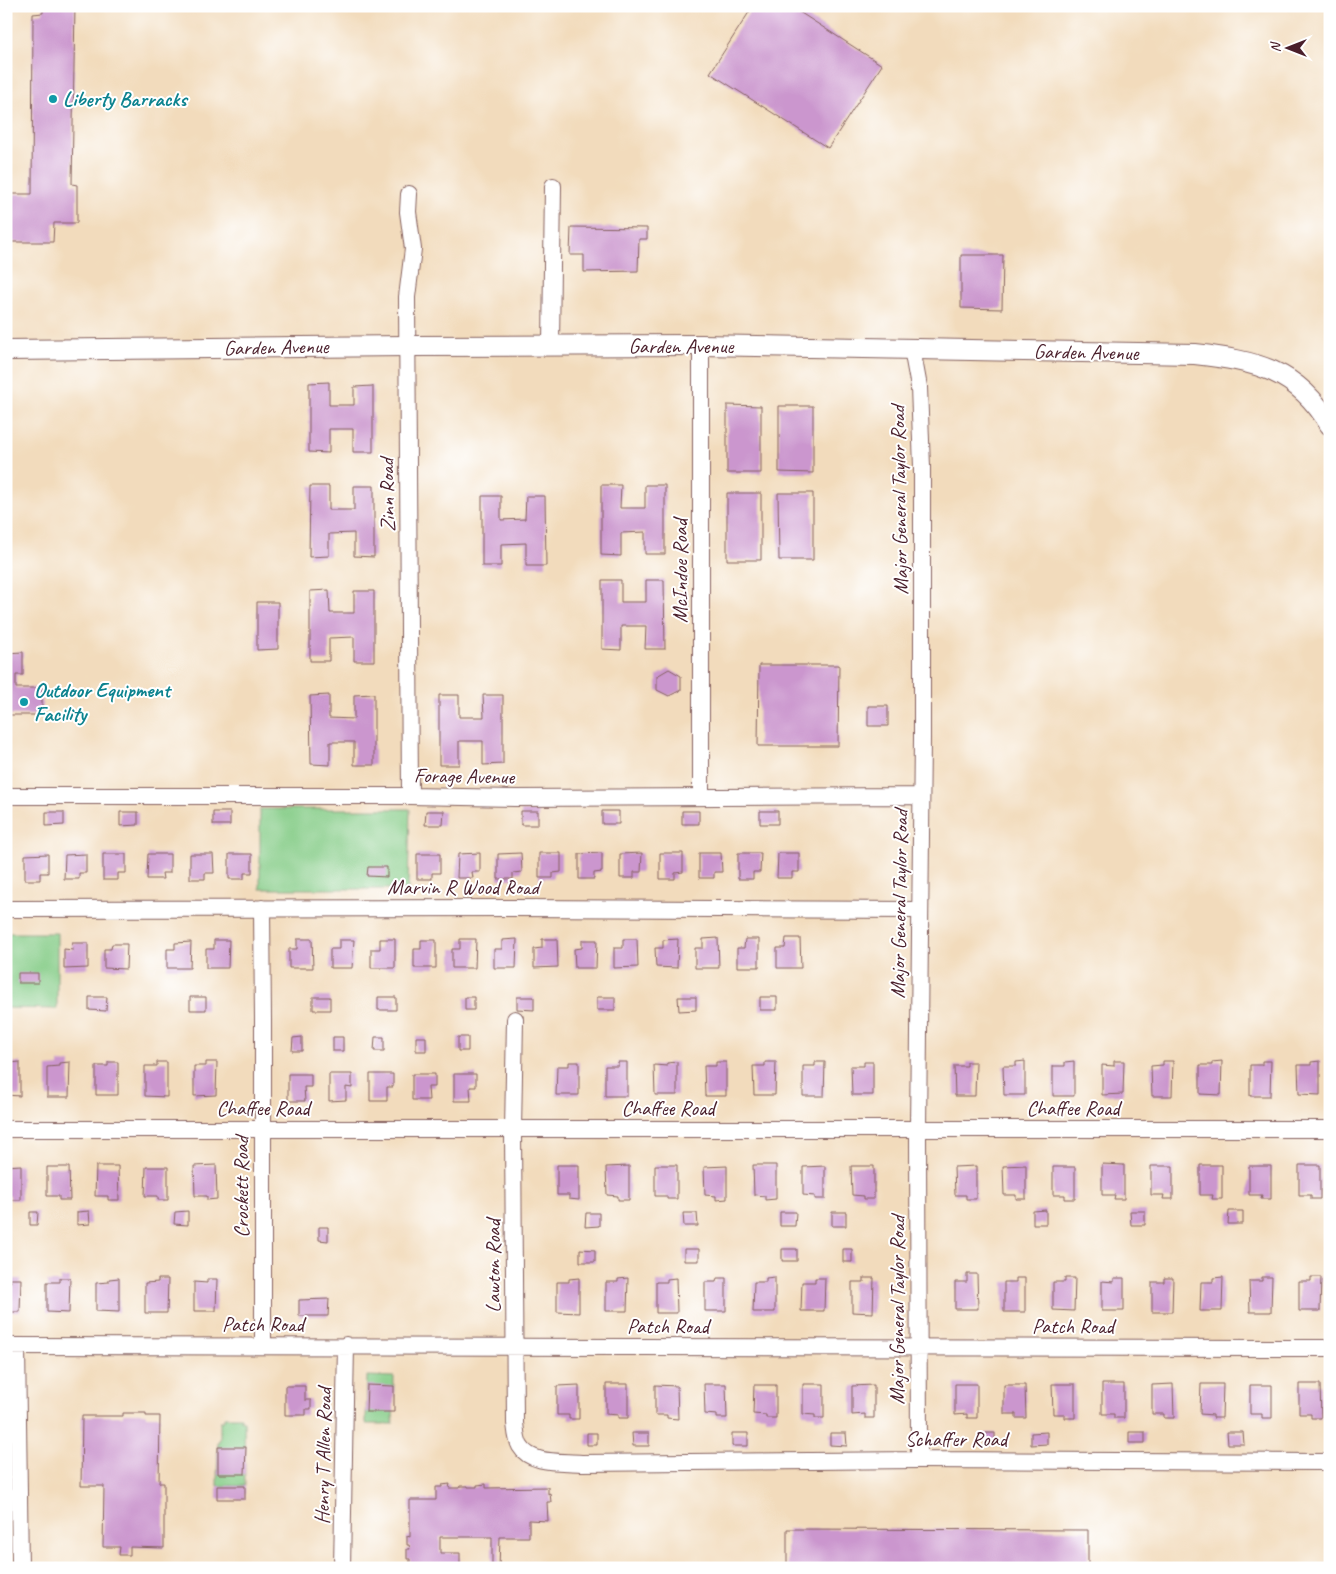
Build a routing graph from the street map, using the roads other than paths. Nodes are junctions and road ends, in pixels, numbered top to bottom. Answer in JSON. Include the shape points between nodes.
{"nodes":[{"id":1,"x":553,"y":186,"type":"dead end"},
{"id":2,"x":409,"y":194,"type":"dead end"},
{"id":3,"x":551,"y":345,"type":"junction"},
{"id":4,"x":701,"y":345,"type":"junction"},
{"id":5,"x":407,"y":346,"type":"junction"},
{"id":6,"x":6,"y":350,"type":"edge"},
{"id":7,"x":912,"y":350,"type":"junction"},
{"id":8,"x":1330,"y":425,"type":"edge"},
{"id":9,"x":6,"y":796,"type":"edge"},
{"id":10,"x":410,"y":796,"type":"junction"},
{"id":11,"x":921,"y":796,"type":"junction"},
{"id":12,"x":701,"y":797,"type":"junction"},
{"id":13,"x":262,"y":908,"type":"junction"},
{"id":14,"x":6,"y":909,"type":"edge"},
{"id":15,"x":919,"y":910,"type":"junction"},
{"id":16,"x":515,"y":1019,"type":"dead end"},
{"id":17,"x":6,"y":1129,"type":"edge"},
{"id":18,"x":262,"y":1129,"type":"junction"},
{"id":19,"x":1330,"y":1129,"type":"edge"},
{"id":20,"x":514,"y":1130,"type":"junction"},
{"id":21,"x":918,"y":1130,"type":"junction"},
{"id":22,"x":12,"y":1346,"type":"edge"},
{"id":23,"x":263,"y":1346,"type":"junction"},
{"id":24,"x":346,"y":1346,"type":"junction"},
{"id":25,"x":515,"y":1347,"type":"junction"},
{"id":26,"x":918,"y":1347,"type":"junction"},
{"id":27,"x":1330,"y":1348,"type":"edge"},
{"id":28,"x":919,"y":1460,"type":"junction"},
{"id":29,"x":1330,"y":1462,"type":"edge"},
{"id":30,"x":581,"y":1463,"type":"joint"},
{"id":31,"x":13,"y":1530,"type":"edge"},
{"id":32,"x":20,"y":1568,"type":"edge"},
{"id":33,"x":342,"y":1568,"type":"edge"}],
"edges":[{"from":1,"to":3,"type":"street"},
{"from":2,"to":5,"type":"street","name":"Zinn Road","via":[[413,249],[407,297]]},
{"from":3,"to":4,"type":"street","name":"Garden Avenue"},
{"from":3,"to":5,"type":"street","name":"Garden Avenue"},
{"from":4,"to":7,"type":"street","name":"Garden Avenue"},
{"from":4,"to":12,"type":"street","name":"McIndoe Road"},
{"from":5,"to":6,"type":"street","name":"Garden Avenue"},
{"from":5,"to":10,"type":"street","name":"Zinn Road"},
{"from":7,"to":8,"type":"street","name":"Garden Avenue","via":[[1195,354],[1236,359],[1263,367],[1296,385],[1321,410]]},
{"from":7,"to":11,"type":"street","name":"Major General Taylor Road","via":[[919,386],[922,467]]},
{"from":9,"to":10,"type":"street","name":"Forage Avenue"},
{"from":10,"to":12,"type":"street","name":"Forage Avenue"},
{"from":11,"to":12,"type":"street","name":"Forage Avenue"},
{"from":11,"to":15,"type":"street","name":"Major General Taylor Road"},
{"from":13,"to":14,"type":"street","name":"Marvin R Wood Road"},
{"from":13,"to":15,"type":"street","name":"Marvin R Wood Road"},
{"from":13,"to":18,"type":"street","name":"Crockett Road"},
{"from":15,"to":21,"type":"street","name":"Major General Taylor Road"},
{"from":16,"to":20,"type":"street","name":"Lawton Road"},
{"from":17,"to":18,"type":"street","name":"Chaffee Road"},
{"from":18,"to":20,"type":"street","name":"Chaffee Road"},
{"from":18,"to":23,"type":"street","name":"Crockett Road"},
{"from":19,"to":21,"type":"street","name":"Chaffee Road"},
{"from":20,"to":21,"type":"street","name":"Chaffee Road"},
{"from":20,"to":25,"type":"street","name":"Lawton Road"},
{"from":21,"to":26,"type":"street","name":"Major General Taylor Road"},
{"from":22,"to":23,"type":"street","name":"Patch Road"},
{"from":22,"to":31,"type":"street"},
{"from":23,"to":24,"type":"street","name":"Patch Road"},
{"from":24,"to":25,"type":"street","name":"Patch Road"},
{"from":24,"to":33,"type":"street","name":"Henry T Allen Road"},
{"from":25,"to":26,"type":"street","name":"Patch Road"},
{"from":25,"to":30,"type":"street","name":"Lawton Road","via":[[515,1423],[520,1447],[541,1460]]},
{"from":26,"to":27,"type":"street","name":"Patch Road"},
{"from":26,"to":28,"type":"street","name":"Major General Taylor Road"},
{"from":28,"to":29,"type":"street","name":"Schaffer Road"},
{"from":28,"to":30,"type":"street","name":"Schaffer Road"},
{"from":31,"to":32,"type":"street"}]}
